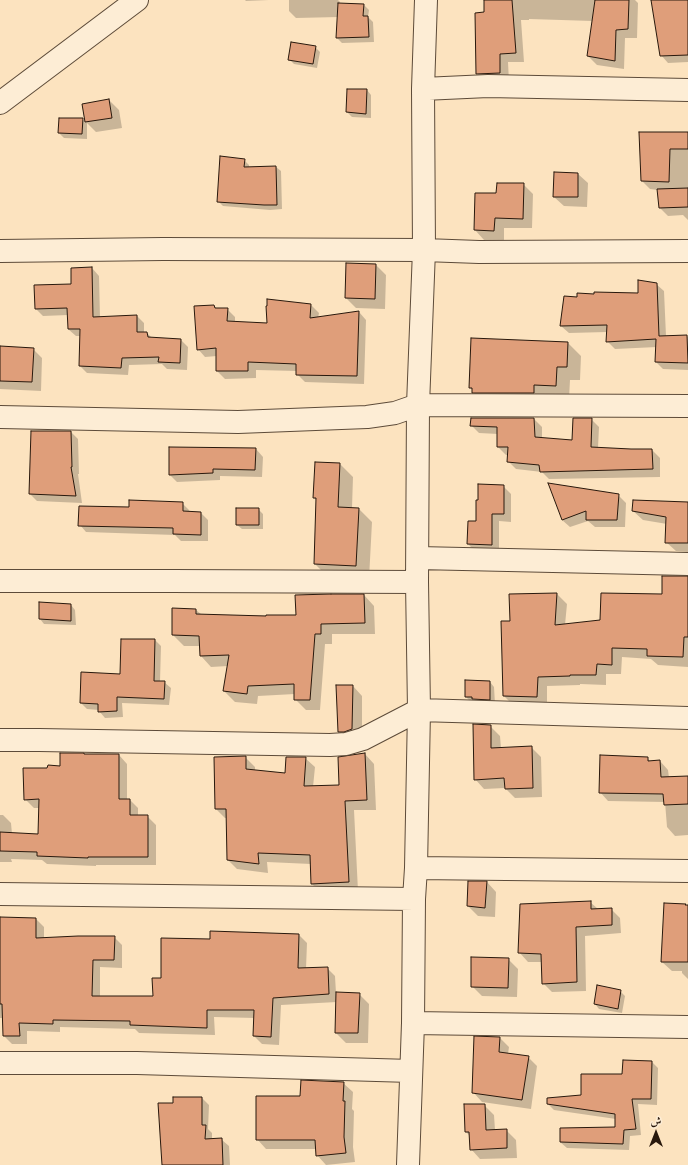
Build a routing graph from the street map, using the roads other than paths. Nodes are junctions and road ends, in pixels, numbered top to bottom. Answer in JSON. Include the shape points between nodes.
{"nodes":[{"id":1,"x":137,"y":0,"type":"edge"},
{"id":2,"x":426,"y":0,"type":"edge"},
{"id":3,"x":423,"y":89,"type":"junction"},
{"id":4,"x":688,"y":90,"type":"edge"},
{"id":5,"x":0,"y":103,"type":"edge"},
{"id":6,"x":424,"y":250,"type":"junction"},
{"id":7,"x":0,"y":251,"type":"edge"},
{"id":8,"x":688,"y":251,"type":"edge"},
{"id":9,"x":418,"y":405,"type":"junction"},
{"id":10,"x":688,"y":406,"type":"edge"},
{"id":11,"x":0,"y":417,"type":"edge"},
{"id":12,"x":418,"y":558,"type":"junction"},
{"id":13,"x":688,"y":564,"type":"edge"},
{"id":14,"x":0,"y":581,"type":"edge"},
{"id":15,"x":417,"y":582,"type":"junction"},
{"id":16,"x":419,"y":710,"type":"junction"},
{"id":17,"x":688,"y":718,"type":"edge"},
{"id":18,"x":0,"y":740,"type":"edge"},
{"id":19,"x":416,"y":868,"type":"junction"},
{"id":20,"x":688,"y":871,"type":"edge"},
{"id":21,"x":0,"y":894,"type":"edge"},
{"id":22,"x":414,"y":899,"type":"junction"},
{"id":23,"x":413,"y":1023,"type":"junction"},
{"id":24,"x":688,"y":1027,"type":"edge"},
{"id":25,"x":0,"y":1063,"type":"edge"},
{"id":26,"x":411,"y":1071,"type":"junction"},
{"id":27,"x":408,"y":1165,"type":"edge"}],
"edges":[{"from":1,"to":5,"type":"street"},
{"from":2,"to":3,"type":"street"},
{"from":3,"to":4,"type":"street","via":[[488,86]]},
{"from":3,"to":6,"type":"street"},
{"from":6,"to":7,"type":"street"},
{"from":6,"to":8,"type":"street"},
{"from":6,"to":9,"type":"street"},
{"from":9,"to":10,"type":"street"},
{"from":9,"to":11,"type":"street","via":[[395,413],[367,417],[238,422]]},
{"from":9,"to":12,"type":"street"},
{"from":12,"to":13,"type":"street"},
{"from":12,"to":15,"type":"street"},
{"from":14,"to":15,"type":"street"},
{"from":15,"to":16,"type":"street"},
{"from":16,"to":17,"type":"street"},
{"from":16,"to":18,"type":"street","via":[[363,739],[346,744]]},
{"from":16,"to":19,"type":"street"},
{"from":19,"to":20,"type":"street"},
{"from":19,"to":22,"type":"street"},
{"from":21,"to":22,"type":"street"},
{"from":22,"to":23,"type":"street"},
{"from":23,"to":24,"type":"street"},
{"from":23,"to":26,"type":"street"},
{"from":25,"to":26,"type":"street","via":[[137,1062]]},
{"from":26,"to":27,"type":"street"}]}
